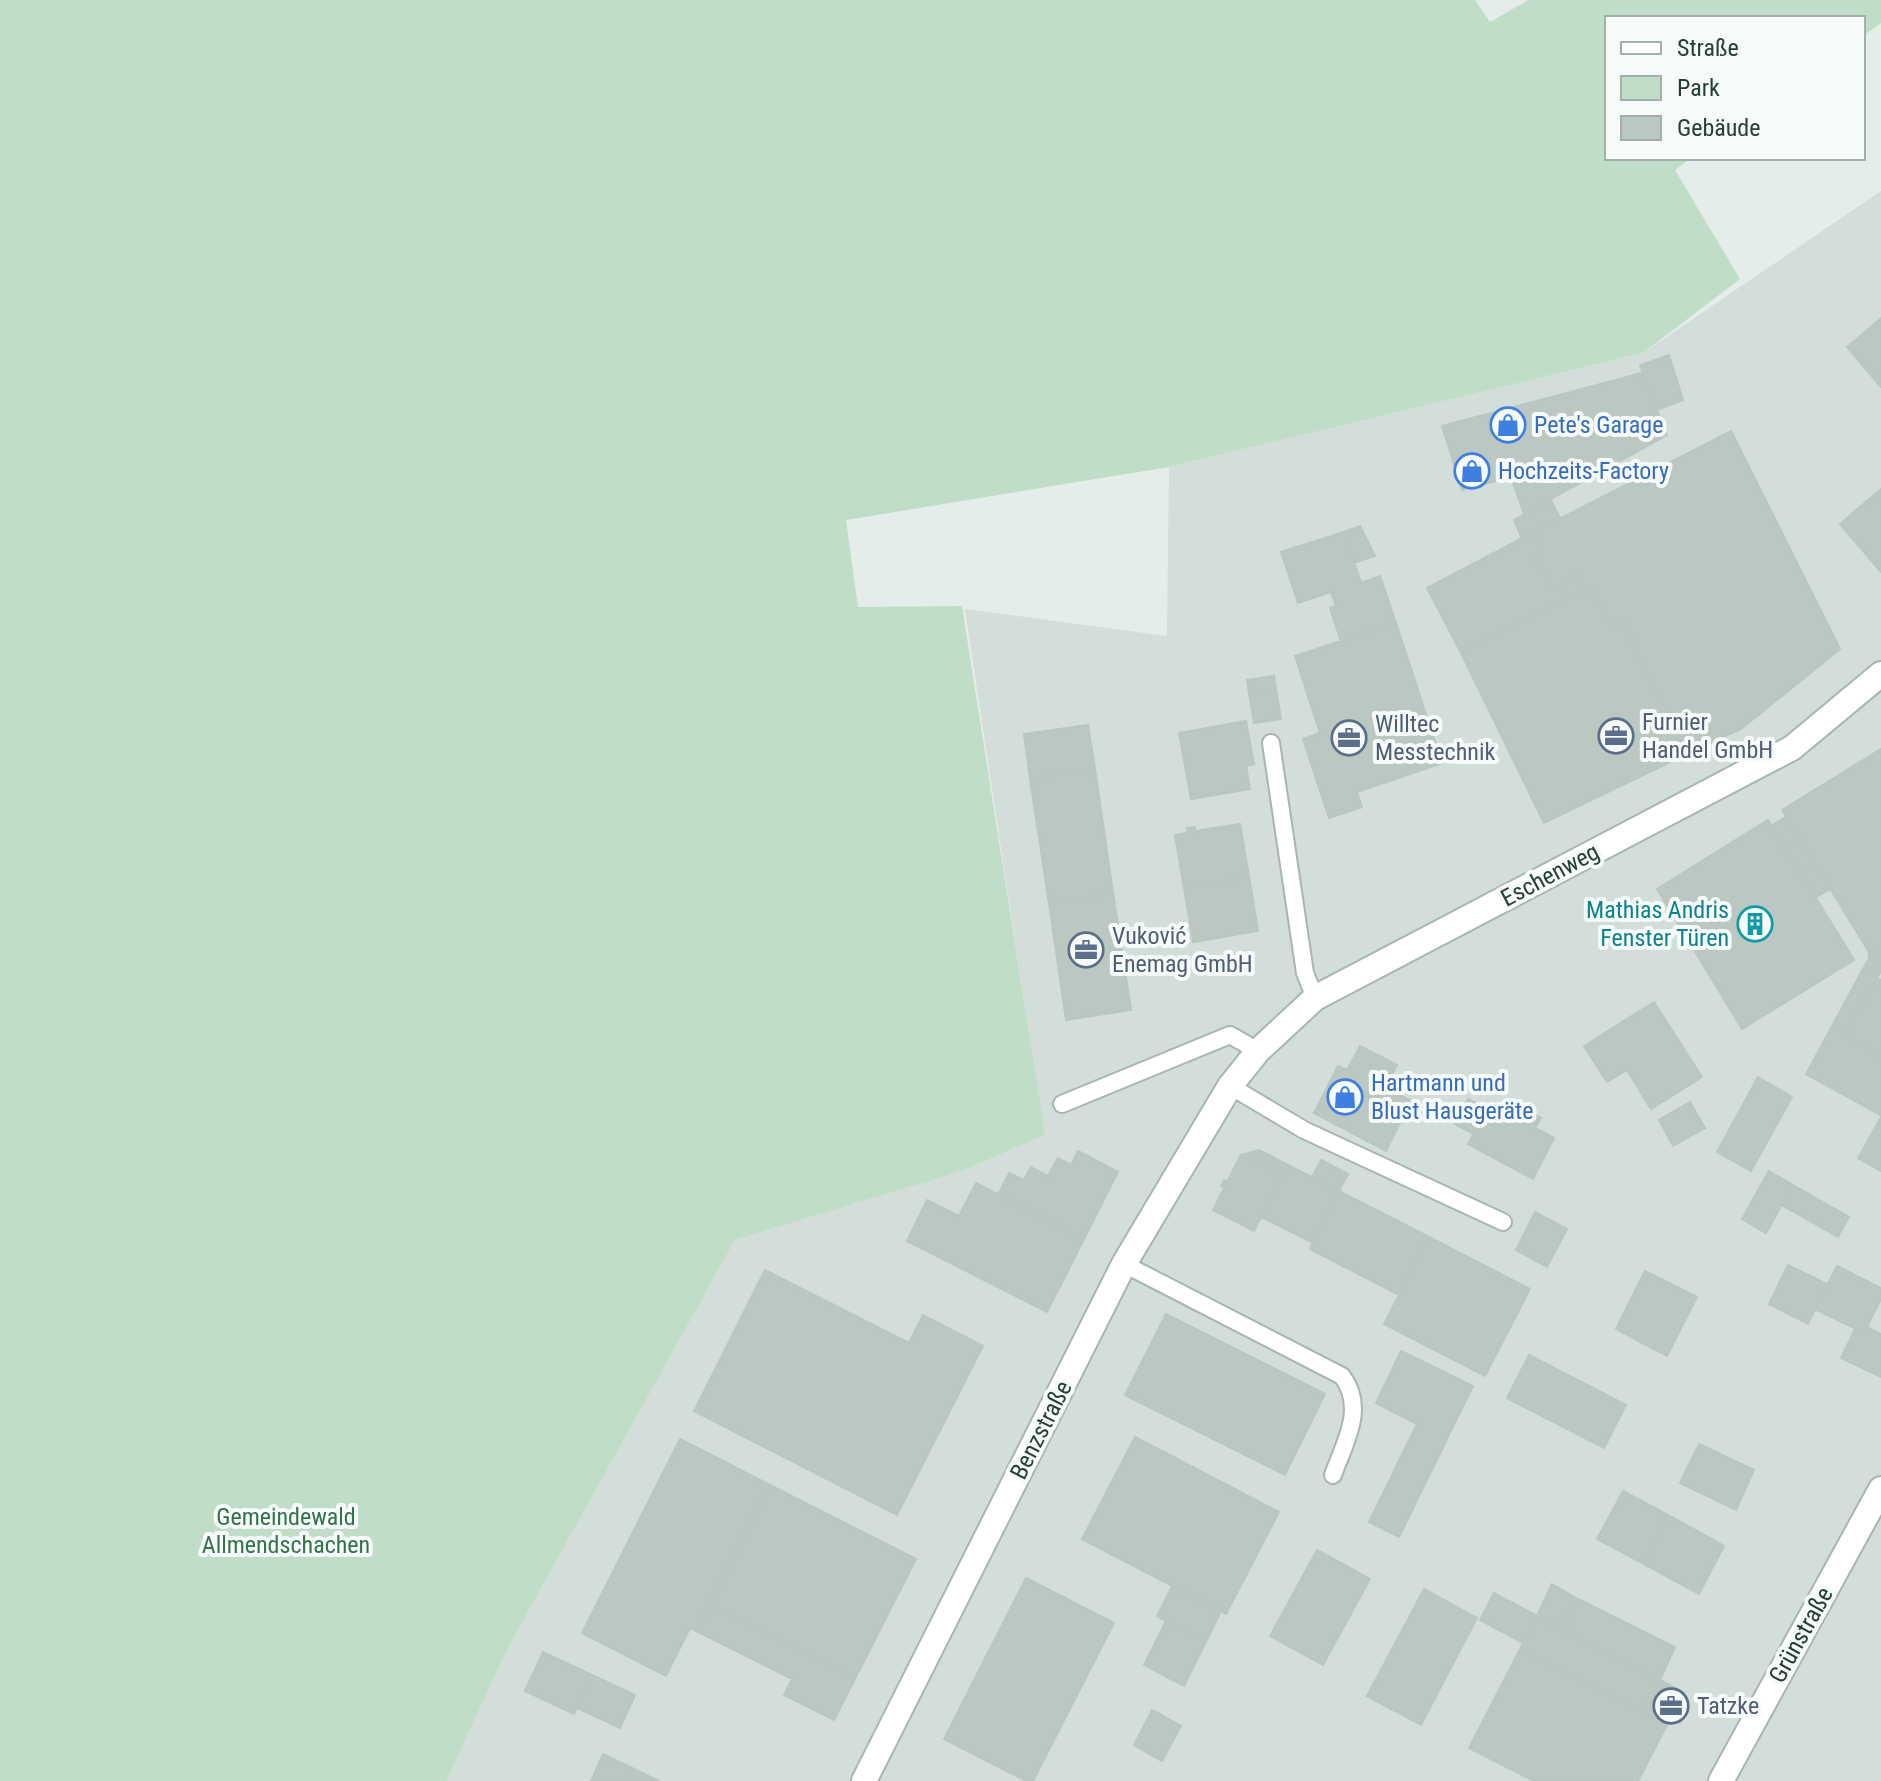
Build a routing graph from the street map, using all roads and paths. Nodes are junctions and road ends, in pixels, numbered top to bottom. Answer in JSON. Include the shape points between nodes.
{"nodes":[{"id":1,"x":1881,"y":674,"type":"edge"},
{"id":2,"x":1271,"y":743,"type":"dead end"},
{"id":3,"x":1315,"y":998,"type":"junction"},
{"id":4,"x":1258,"y":1051,"type":"junction"},
{"id":5,"x":1230,"y":1086,"type":"junction"},
{"id":6,"x":1062,"y":1104,"type":"dead end"},
{"id":7,"x":1503,"y":1222,"type":"dead end"},
{"id":8,"x":1124,"y":1264,"type":"junction"},
{"id":9,"x":1333,"y":1475,"type":"dead end"},
{"id":10,"x":1881,"y":1489,"type":"edge"},
{"id":11,"x":864,"y":1781,"type":"edge"},
{"id":12,"x":1721,"y":1781,"type":"edge"}],
"edges":[{"from":1,"to":3,"type":"street","name":"Eschenweg","via":[[1792,748]]},
{"from":2,"to":3,"type":"lane","via":[[1305,973]]},
{"from":3,"to":4,"type":"street","name":"Eschenweg"},
{"from":4,"to":5,"type":"street","name":"Eschenweg"},
{"from":4,"to":6,"type":"lane","via":[[1230,1035]]},
{"from":5,"to":7,"type":"lane","via":[[1304,1130]]},
{"from":5,"to":8,"type":"street","name":"Benzstraße"},
{"from":8,"to":9,"type":"lane","via":[[1342,1376],[1353,1391],[1354,1417]]},
{"from":8,"to":11,"type":"street","name":"Benzstraße"},
{"from":10,"to":12,"type":"street","name":"Grünstraße"}]}
